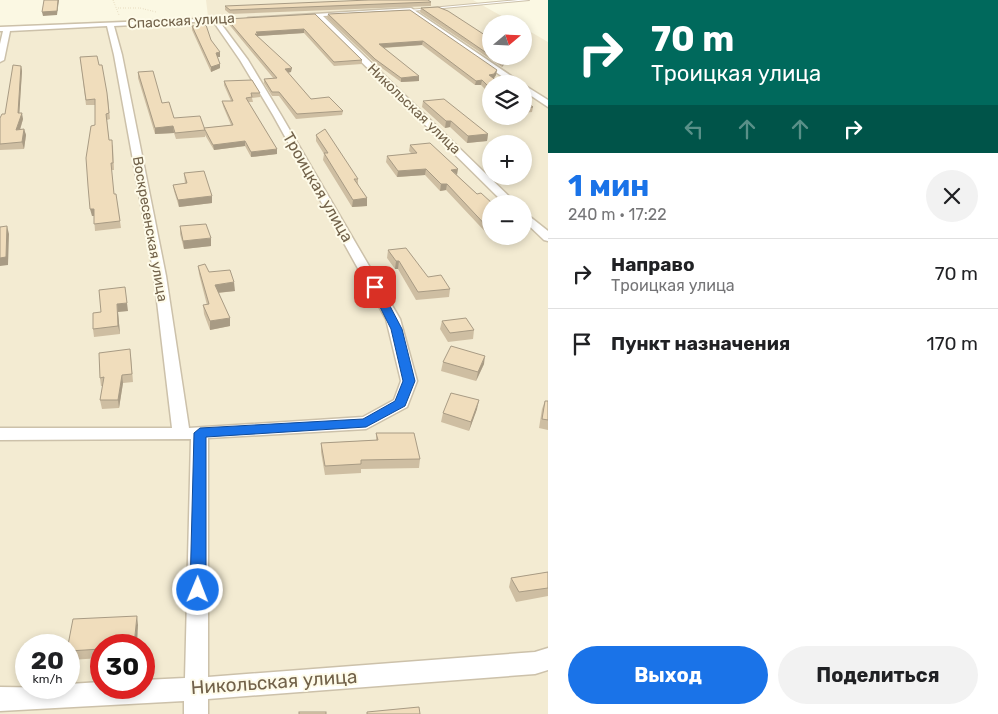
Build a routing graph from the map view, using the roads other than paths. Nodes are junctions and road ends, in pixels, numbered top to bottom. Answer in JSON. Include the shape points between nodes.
{"nodes":[{"id":1,"x":528,"y":0,"type":"edge"},
{"id":2,"x":411,"y":10,"type":"junction"},
{"id":3,"x":317,"y":14,"type":"junction"},
{"id":4,"x":242,"y":18,"type":"edge"},
{"id":5,"x":233,"y":19,"type":"edge"},
{"id":6,"x":214,"y":20,"type":"junction"},
{"id":7,"x":110,"y":25,"type":"junction"},
{"id":8,"x":4,"y":29,"type":"edge"},
{"id":9,"x":0,"y":60,"type":"edge"},
{"id":10,"x":505,"y":75,"type":"edge"},
{"id":11,"x":532,"y":93,"type":"edge"},
{"id":12,"x":548,"y":104,"type":"edge"},
{"id":13,"x":503,"y":195,"type":"edge"},
{"id":14,"x":532,"y":222,"type":"edge"},
{"id":15,"x":548,"y":237,"type":"edge"},
{"id":16,"x":191,"y":433,"type":"junction"},
{"id":17,"x":0,"y":434,"type":"edge"},
{"id":18,"x":548,"y":659,"type":"edge"},
{"id":19,"x":196,"y":689,"type":"junction"},
{"id":20,"x":0,"y":699,"type":"edge"},
{"id":21,"x":196,"y":714,"type":"edge"}],
"edges":[{"from":1,"to":2,"type":"lane"},
{"from":2,"to":3,"type":"street","name":"Спасская улица"},
{"from":2,"to":10,"type":"street"},
{"from":3,"to":4,"type":"street","name":"Спасская улица"},
{"from":3,"to":13,"type":"street","name":"Никольская улица"},
{"from":5,"to":6,"type":"street","name":"Спасская улица"},
{"from":6,"to":7,"type":"street","name":"Спасская улица"},
{"from":6,"to":16,"type":"street","name":"Троицкая улица","via":[[244,60],[393,320],[409,381],[401,403],[366,423]]},
{"from":7,"to":8,"type":"street","name":"Спасская улица"},
{"from":7,"to":16,"type":"street","name":"Воскресенская улица"},
{"from":8,"to":9,"type":"street"},
{"from":11,"to":12,"type":"street"},
{"from":14,"to":15,"type":"street"},
{"from":16,"to":17,"type":"street","name":"Троицкая улица"},
{"from":16,"to":19,"type":"street","name":"Воскресенская улица"},
{"from":18,"to":19,"type":"street","name":"Никольская улица","via":[[535,663]]},
{"from":19,"to":20,"type":"street","name":"Никольская улица"},
{"from":19,"to":21,"type":"street","name":"Воскресенская улица"}]}
